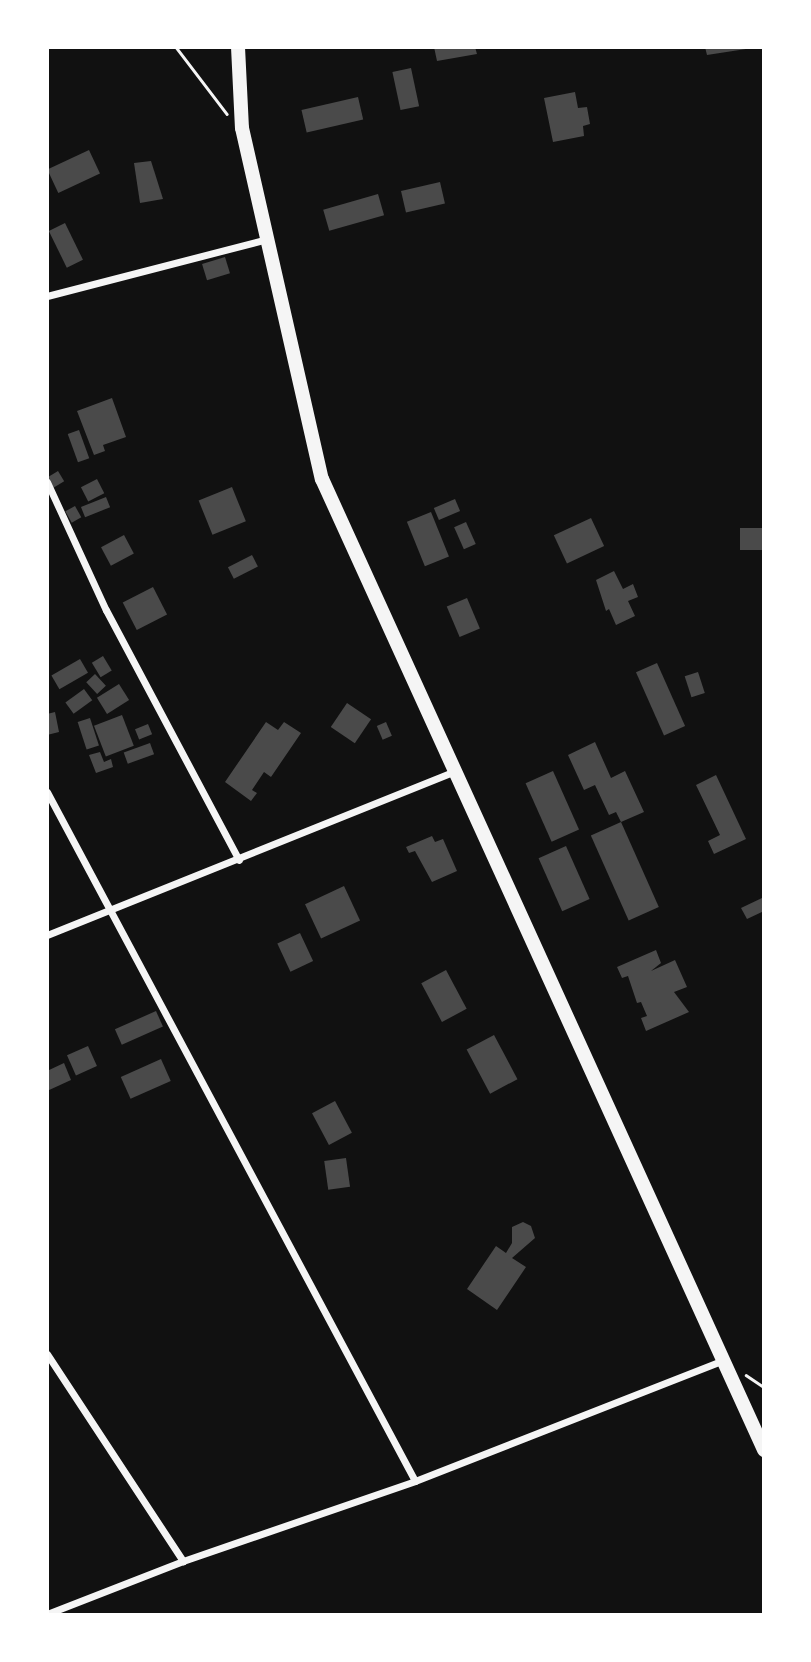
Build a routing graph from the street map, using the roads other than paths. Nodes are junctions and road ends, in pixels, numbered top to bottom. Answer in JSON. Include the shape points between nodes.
{"nodes":[{"id":1,"x":238,"y":47,"type":"edge"},
{"id":2,"x":269,"y":239,"type":"junction"},
{"id":3,"x":47,"y":296,"type":"edge"},
{"id":4,"x":47,"y":482,"type":"edge"},
{"id":5,"x":455,"y":771,"type":"junction"},
{"id":6,"x":47,"y":792,"type":"edge"},
{"id":7,"x":239,"y":860,"type":"junction"},
{"id":8,"x":114,"y":911,"type":"junction"},
{"id":9,"x":47,"y":935,"type":"edge"},
{"id":10,"x":47,"y":1354,"type":"edge"},
{"id":11,"x":723,"y":1360,"type":"junction"},
{"id":12,"x":764,"y":1450,"type":"edge"},
{"id":13,"x":415,"y":1481,"type":"junction"},
{"id":14,"x":183,"y":1561,"type":"junction"},
{"id":15,"x":52,"y":1613,"type":"edge"}],
"edges":[{"from":1,"to":2,"type":"main road","via":[[243,128]]},
{"from":2,"to":3,"type":"street"},
{"from":2,"to":5,"type":"main road","via":[[322,479]]},
{"from":4,"to":7,"type":"street","via":[[106,610]]},
{"from":5,"to":7,"type":"street"},
{"from":5,"to":11,"type":"main road"},
{"from":6,"to":8,"type":"street"},
{"from":7,"to":8,"type":"street"},
{"from":8,"to":9,"type":"street"},
{"from":8,"to":13,"type":"street"},
{"from":10,"to":14,"type":"street"},
{"from":11,"to":12,"type":"main road"},
{"from":11,"to":13,"type":"street"},
{"from":13,"to":14,"type":"street"},
{"from":14,"to":15,"type":"street"}]}
